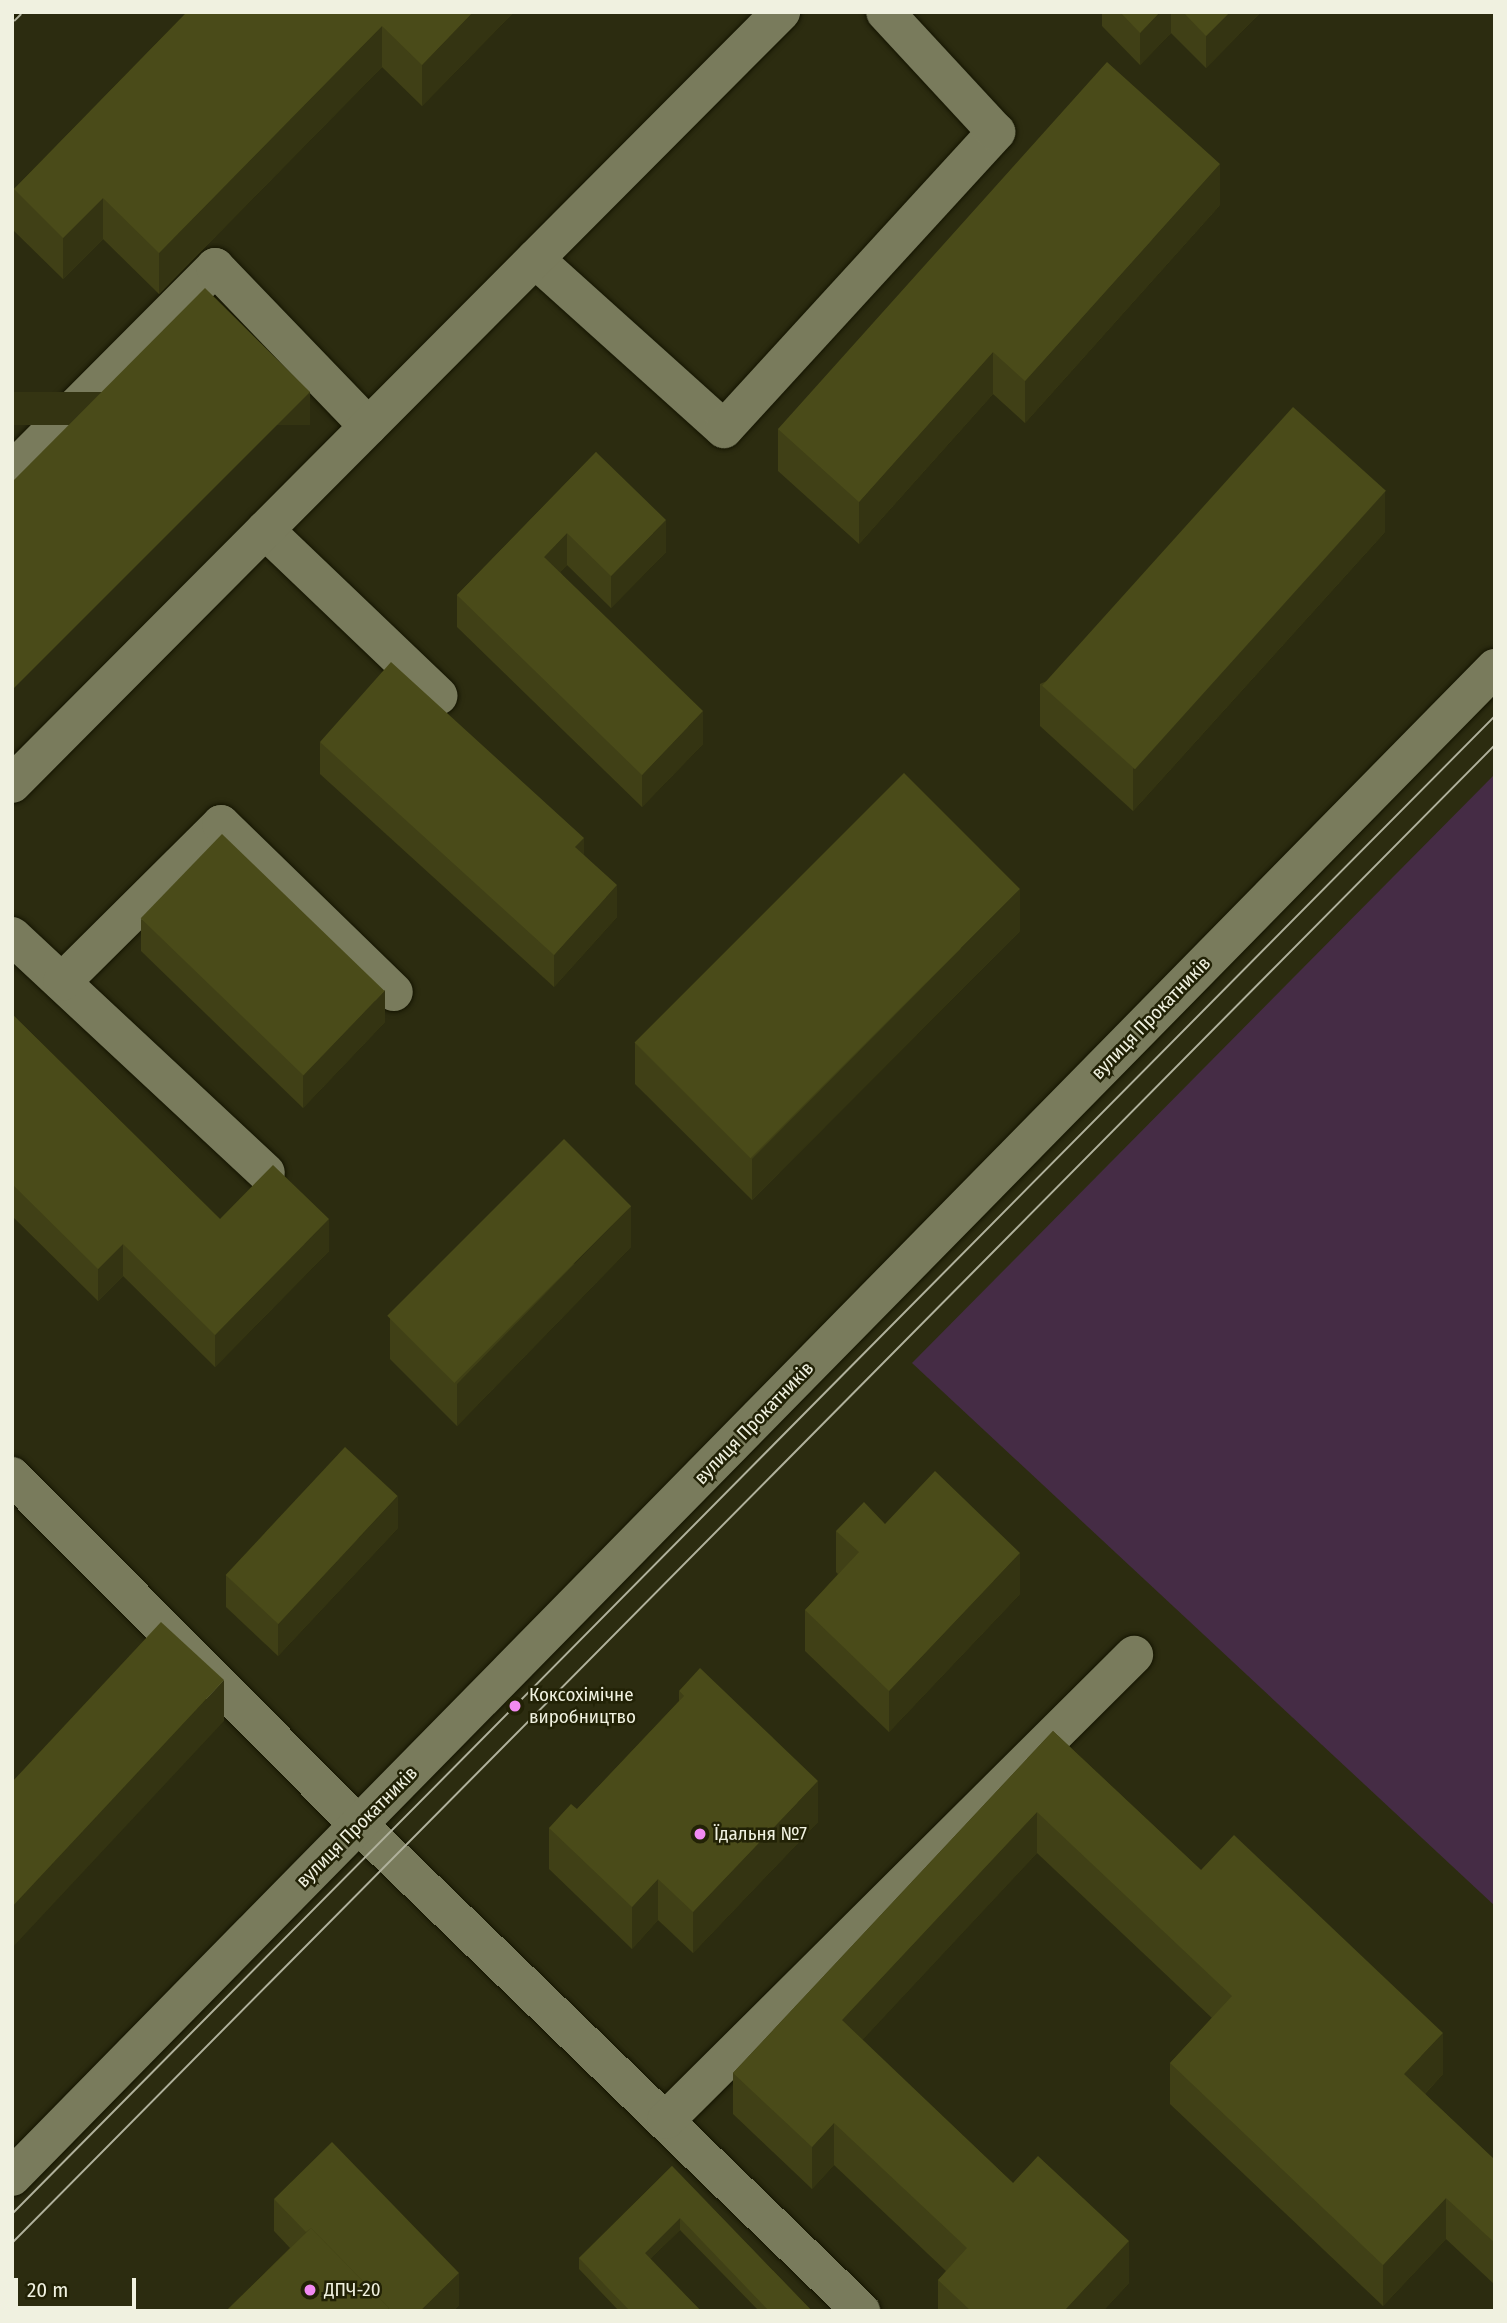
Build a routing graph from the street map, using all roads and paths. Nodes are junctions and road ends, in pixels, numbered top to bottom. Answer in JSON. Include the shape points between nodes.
{"nodes":[{"id":1,"x":781,"y":12,"type":"edge"},
{"id":2,"x":885,"y":12,"type":"edge"},
{"id":3,"x":535,"y":259,"type":"junction"},
{"id":4,"x":368,"y":426,"type":"junction"},
{"id":5,"x":12,"y":471,"type":"edge"},
{"id":6,"x":265,"y":530,"type":"junction"},
{"id":7,"x":1495,"y":668,"type":"edge"},
{"id":8,"x":439,"y":696,"type":"dead end"},
{"id":9,"x":12,"y":784,"type":"edge"},
{"id":10,"x":12,"y":936,"type":"edge"},
{"id":11,"x":62,"y":982,"type":"junction"},
{"id":12,"x":394,"y":992,"type":"dead end"},
{"id":13,"x":265,"y":1173,"type":"edge"},
{"id":14,"x":12,"y":1476,"type":"edge"},
{"id":15,"x":1135,"y":1655,"type":"dead end"},
{"id":16,"x":359,"y":1825,"type":"junction"},
{"id":17,"x":666,"y":2120,"type":"junction"},
{"id":18,"x":12,"y":2177,"type":"edge"},
{"id":19,"x":861,"y":2311,"type":"edge"}],
"edges":[{"from":1,"to":3,"type":"street"},
{"from":2,"to":3,"type":"street","via":[[996,132],[724,429]]},
{"from":3,"to":4,"type":"street"},
{"from":4,"to":5,"type":"street","via":[[215,267]]},
{"from":4,"to":6,"type":"street"},
{"from":6,"to":8,"type":"street"},
{"from":6,"to":9,"type":"street"},
{"from":7,"to":16,"type":"street","name":"вулиця Прокатників"},
{"from":10,"to":11,"type":"street"},
{"from":11,"to":12,"type":"street","via":[[221,824]]},
{"from":11,"to":13,"type":"street"},
{"from":14,"to":16,"type":"street"},
{"from":15,"to":17,"type":"street"},
{"from":16,"to":17,"type":"street"},
{"from":16,"to":18,"type":"street","name":"вулиця Прокатників"},
{"from":17,"to":19,"type":"street"}]}
